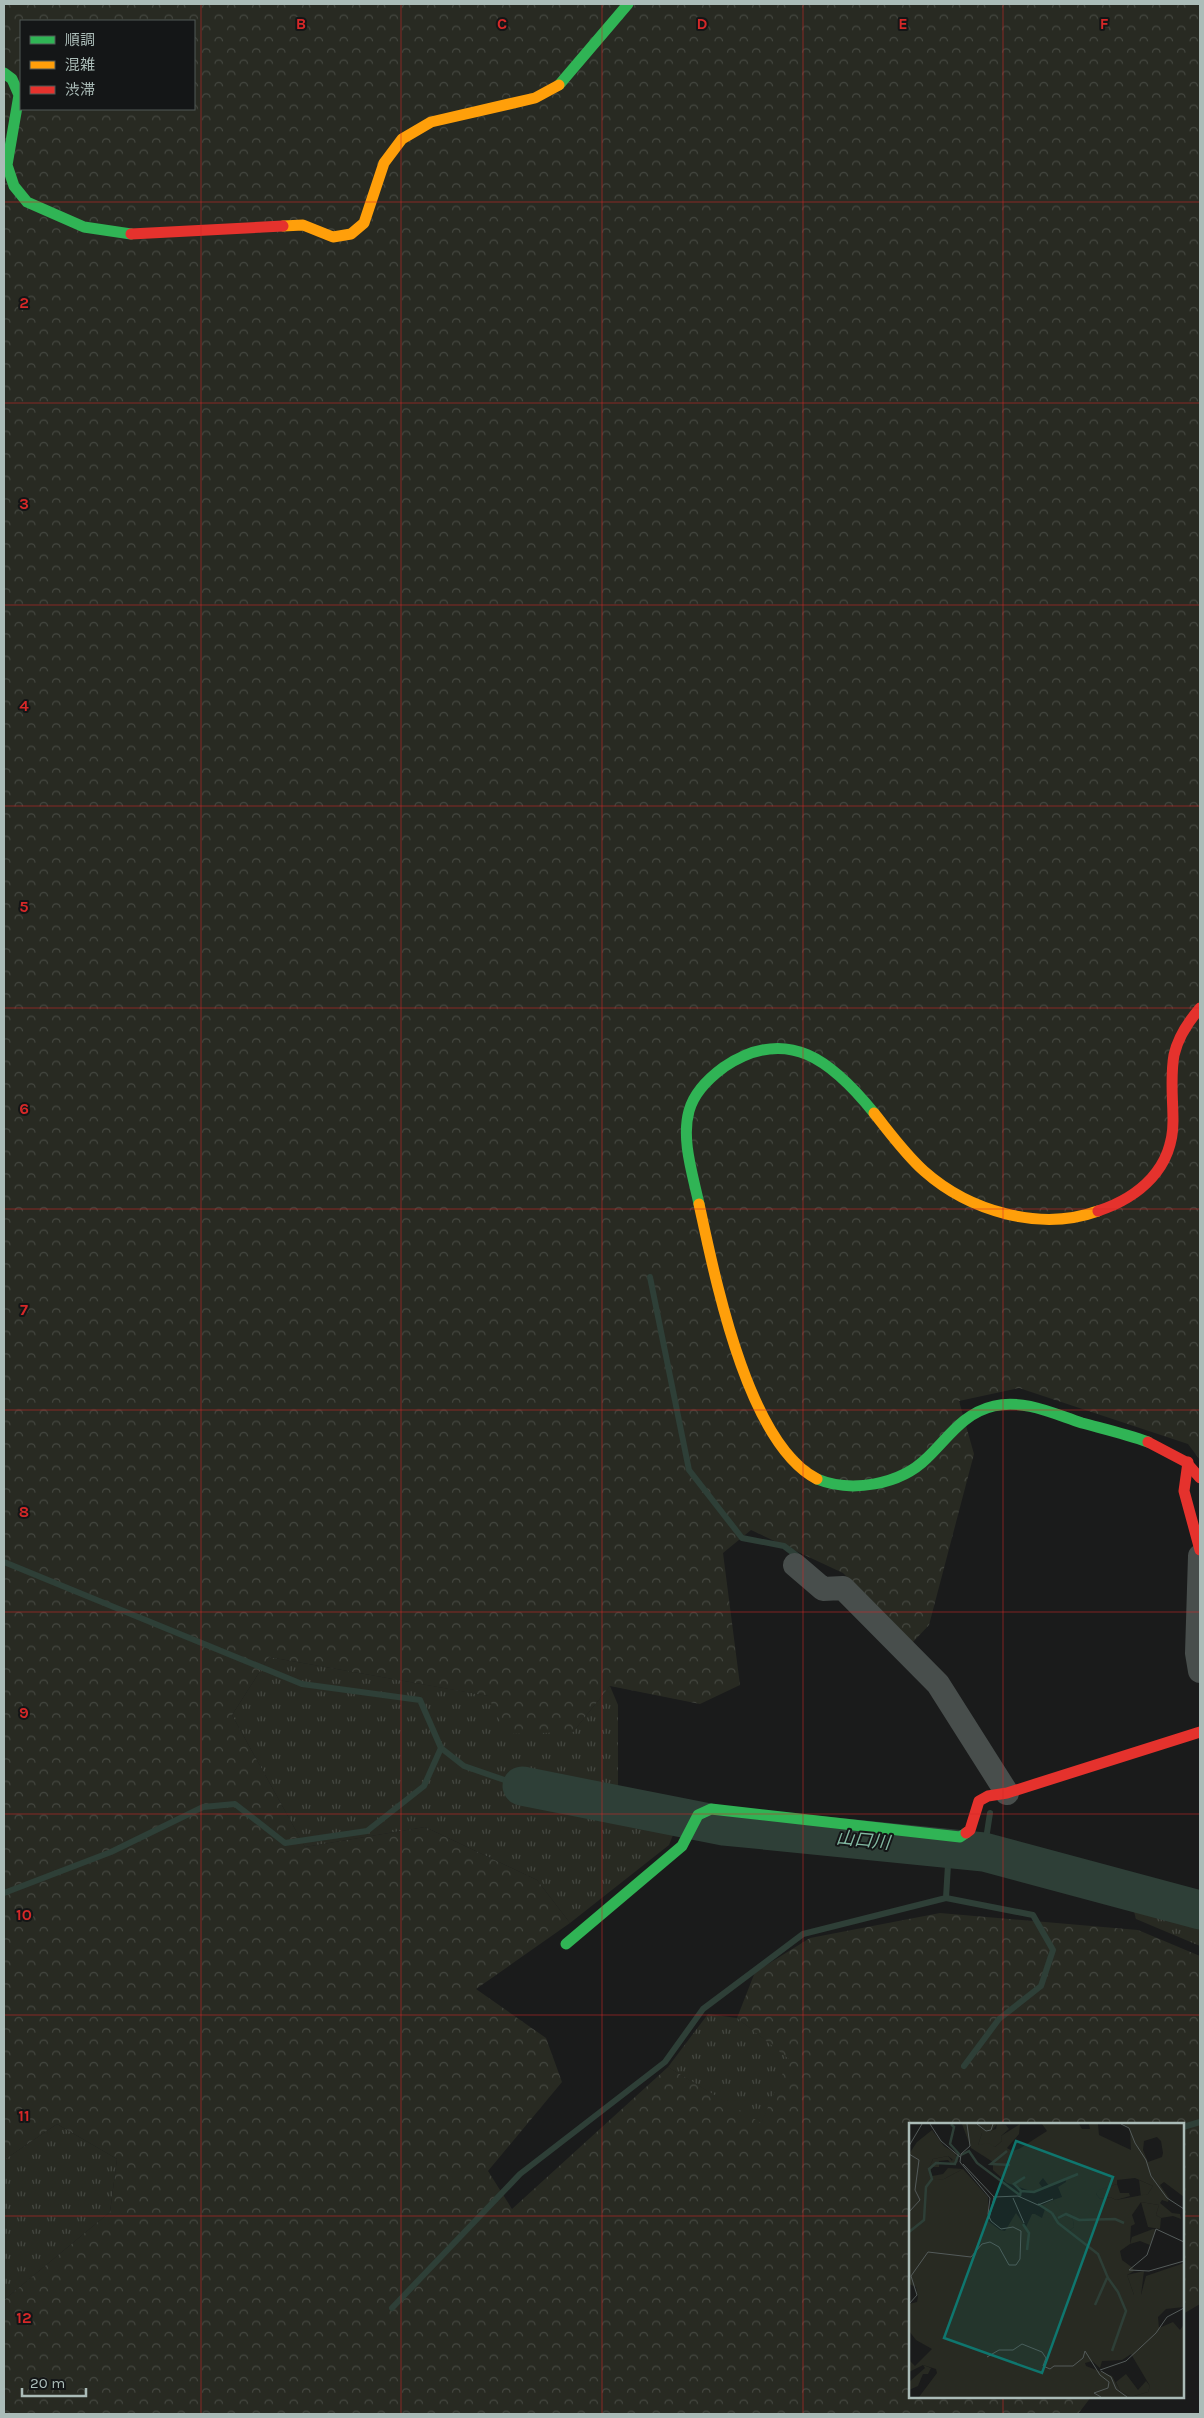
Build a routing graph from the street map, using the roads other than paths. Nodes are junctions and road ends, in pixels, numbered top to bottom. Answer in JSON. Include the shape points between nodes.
{"nodes":[{"id":1,"x":628,"y":4,"type":"edge"},
{"id":2,"x":4,"y":73,"type":"edge"},
{"id":3,"x":1200,"y":1008,"type":"edge"},
{"id":4,"x":1188,"y":1462,"type":"junction"},
{"id":5,"x":1200,"y":1478,"type":"edge"},
{"id":6,"x":1200,"y":1550,"type":"edge"},
{"id":7,"x":1200,"y":1556,"type":"edge"},
{"id":8,"x":795,"y":1565,"type":"dead end"},
{"id":9,"x":1200,"y":1671,"type":"edge"},
{"id":10,"x":1200,"y":1732,"type":"edge"},
{"id":11,"x":1006,"y":1793,"type":"junction"},
{"id":12,"x":566,"y":1944,"type":"dead end"}],
"edges":[{"from":1,"to":2,"type":"street","via":[[562,83],[535,98],[431,122],[402,139],[384,163],[364,223],[351,234],[333,237],[303,225],[124,234],[84,226],[27,202],[14,186],[7,165],[19,95],[12,79]]},
{"from":3,"to":4,"type":"street","via":[[1186,1023],[1172,1065],[1173,1142],[1165,1163],[1143,1190],[1115,1206],[1063,1219],[1005,1213],[967,1201],[924,1172],[843,1080],[815,1058],[791,1048],[767,1048],[741,1057],[715,1073],[696,1093],[688,1111],[688,1151],[715,1274],[744,1370],[770,1429],[792,1462],[819,1481],[853,1486],[890,1480],[917,1467],[957,1424],[984,1408],[1016,1403],[1160,1446]]},
{"from":4,"to":5,"type":"street"},
{"from":4,"to":6,"type":"street","via":[[1184,1491]]},
{"from":7,"to":9,"type":"street","via":[[1196,1653]]},
{"from":8,"to":11,"type":"street","via":[[823,1589],[843,1588],[938,1684]]},
{"from":10,"to":11,"type":"street"},
{"from":11,"to":12,"type":"street","via":[[979,1801],[970,1830],[960,1837],[711,1809],[698,1815],[682,1846]]}]}
